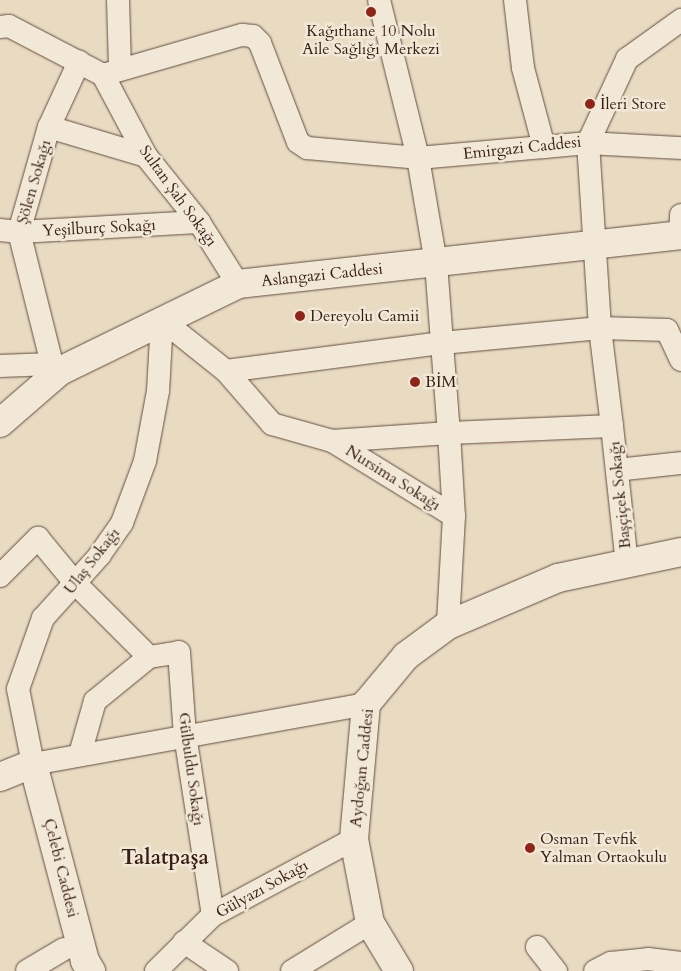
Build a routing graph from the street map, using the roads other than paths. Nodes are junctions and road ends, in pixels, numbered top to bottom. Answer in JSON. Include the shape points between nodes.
{"nodes":[{"id":1,"x":118,"y":0,"type":"edge"},
{"id":2,"x":379,"y":0,"type":"edge"},
{"id":3,"x":515,"y":0,"type":"edge"},
{"id":4,"x":681,"y":20,"type":"edge"},
{"id":5,"x":0,"y":27,"type":"edge"},
{"id":6,"x":79,"y":62,"type":"junction"},
{"id":7,"x":112,"y":71,"type":"junction"},
{"id":8,"x":49,"y":127,"type":"junction"},
{"id":9,"x":588,"y":142,"type":"junction"},
{"id":10,"x":544,"y":147,"type":"junction"},
{"id":11,"x":681,"y":148,"type":"edge"},
{"id":12,"x":146,"y":156,"type":"junction"},
{"id":13,"x":418,"y":158,"type":"junction"},
{"id":14,"x":199,"y":222,"type":"junction"},
{"id":15,"x":681,"y":228,"type":"edge"},
{"id":16,"x":10,"y":232,"type":"edge"},
{"id":17,"x":593,"y":245,"type":"junction"},
{"id":18,"x":436,"y":263,"type":"junction"},
{"id":19,"x":238,"y":284,"type":"junction"},
{"id":20,"x":162,"y":320,"type":"junction"},
{"id":21,"x":600,"y":328,"type":"junction"},
{"id":22,"x":442,"y":344,"type":"junction"},
{"id":23,"x":681,"y":360,"type":"edge"},
{"id":24,"x":0,"y":366,"type":"edge"},
{"id":25,"x":56,"y":368,"type":"junction"},
{"id":26,"x":226,"y":372,"type":"junction"},
{"id":27,"x":0,"y":423,"type":"edge"},
{"id":28,"x":612,"y":426,"type":"junction"},
{"id":29,"x":450,"y":433,"type":"junction"},
{"id":30,"x":332,"y":440,"type":"junction"},
{"id":31,"x":681,"y":462,"type":"edge"},
{"id":32,"x":617,"y":470,"type":"junction"},
{"id":33,"x":454,"y":516,"type":"junction"},
{"id":34,"x":681,"y":552,"type":"edge"},
{"id":35,"x":627,"y":564,"type":"junction"},
{"id":36,"x":0,"y":576,"type":"edge"},
{"id":37,"x":76,"y":584,"type":"junction"},
{"id":38,"x":448,"y":625,"type":"junction"},
{"id":39,"x":149,"y":657,"type":"junction"},
{"id":40,"x":9,"y":694,"type":"edge"},
{"id":41,"x":366,"y":704,"type":"junction"},
{"id":42,"x":185,"y":734,"type":"junction"},
{"id":43,"x":80,"y":754,"type":"junction"},
{"id":44,"x":0,"y":762,"type":"edge"},
{"id":45,"x":32,"y":764,"type":"junction"},
{"id":46,"x":0,"y":777,"type":"edge"},
{"id":47,"x":354,"y":839,"type":"junction"},
{"id":48,"x":212,"y":915,"type":"junction"},
{"id":49,"x":370,"y":923,"type":"junction"},
{"id":50,"x":184,"y":942,"type":"junction"},
{"id":51,"x":538,"y":947,"type":"dead end"},
{"id":52,"x":70,"y":960,"type":"edge"},
{"id":53,"x":681,"y":963,"type":"edge"},
{"id":54,"x":27,"y":971,"type":"edge"},
{"id":55,"x":90,"y":971,"type":"edge"},
{"id":56,"x":156,"y":971,"type":"edge"},
{"id":57,"x":227,"y":971,"type":"edge"},
{"id":58,"x":292,"y":971,"type":"edge"},
{"id":59,"x":399,"y":971,"type":"edge"},
{"id":60,"x":556,"y":971,"type":"edge"},
{"id":61,"x":595,"y":971,"type":"edge"}],
"edges":[{"from":1,"to":7,"type":"street"},
{"from":2,"to":13,"type":"street"},
{"from":3,"to":10,"type":"street","via":[[523,68]]},
{"from":4,"to":9,"type":"street","name":"Emirgazi Caddesi","via":[[627,59]]},
{"from":5,"to":6,"type":"street","via":[[9,26]]},
{"from":6,"to":7,"type":"street"},
{"from":6,"to":8,"type":"street","name":"Şölen Sokağı"},
{"from":7,"to":12,"type":"street","name":"Sultan Şah Sokağı"},
{"from":7,"to":13,"type":"street","name":"Emirgazi Caddesi","via":[[242,35],[253,36],[260,43],[298,142],[306,148]]},
{"from":8,"to":12,"type":"street"},
{"from":8,"to":16,"type":"street","name":"Şölen Sokağı"},
{"from":9,"to":10,"type":"street","name":"Emirgazi Caddesi"},
{"from":9,"to":11,"type":"street"},
{"from":9,"to":17,"type":"street","name":"Başçiçek Sokağı"},
{"from":10,"to":13,"type":"street","name":"Emirgazi Caddesi"},
{"from":12,"to":14,"type":"street","name":"Sultan Şah Sokağı"},
{"from":13,"to":18,"type":"street"},
{"from":14,"to":16,"type":"street","name":"Yeşilburç Sokağı"},
{"from":14,"to":19,"type":"street","name":"Sultan Şah Sokağı"},
{"from":15,"to":17,"type":"street","name":"Aslangazi Caddesi"},
{"from":16,"to":25,"type":"street","name":"Şölen Sokağı"},
{"from":17,"to":18,"type":"street","name":"Aslangazi Caddesi"},
{"from":17,"to":21,"type":"street","name":"Başçiçek Sokağı"},
{"from":18,"to":19,"type":"street","name":"Aslangazi Caddesi"},
{"from":18,"to":22,"type":"street"},
{"from":19,"to":20,"type":"street","name":"Aslangazi Caddesi"},
{"from":20,"to":25,"type":"street","name":"Aslangazi Caddesi"},
{"from":20,"to":26,"type":"street"},
{"from":20,"to":37,"type":"street","name":"Ulaş Sokağı","via":[[158,391],[145,461],[122,523]]},
{"from":21,"to":22,"type":"street"},
{"from":21,"to":23,"type":"street","via":[[666,330]]},
{"from":21,"to":28,"type":"street","name":"Başçiçek Sokağı"},
{"from":22,"to":26,"type":"street"},
{"from":22,"to":29,"type":"street"},
{"from":24,"to":25,"type":"street"},
{"from":25,"to":27,"type":"street","name":"Aslangazi Caddesi"},
{"from":26,"to":30,"type":"street","via":[[272,424]]},
{"from":28,"to":29,"type":"street"},
{"from":28,"to":32,"type":"street","name":"Başçiçek Sokağı"},
{"from":29,"to":30,"type":"street"},
{"from":29,"to":33,"type":"street"},
{"from":30,"to":33,"type":"street","name":"Nursima Sokağı"},
{"from":31,"to":32,"type":"street"},
{"from":32,"to":35,"type":"street","name":"Başçiçek Sokağı"},
{"from":33,"to":38,"type":"street"},
{"from":34,"to":35,"type":"street","name":"Aydoğan Caddesi"},
{"from":35,"to":38,"type":"street","name":"Aydoğan Caddesi","via":[[558,578]]},
{"from":36,"to":37,"type":"street","via":[[38,538]]},
{"from":37,"to":39,"type":"street"},
{"from":37,"to":40,"type":"street","name":"Ulaş Sokağı","via":[[43,618]]},
{"from":38,"to":41,"type":"street","name":"Aydoğan Caddesi","via":[[406,656]]},
{"from":39,"to":42,"type":"street","name":"Gülbuldu Sokağı","via":[[179,652]]},
{"from":39,"to":43,"type":"street","via":[[95,701]]},
{"from":40,"to":45,"type":"street","name":"Ulaş Sokağı"},
{"from":41,"to":42,"type":"street"},
{"from":41,"to":47,"type":"street","name":"Aydoğan Caddesi"},
{"from":42,"to":43,"type":"street"},
{"from":42,"to":48,"type":"street","name":"Gülbuldu Sokağı"},
{"from":43,"to":45,"type":"street"},
{"from":44,"to":45,"type":"street","via":[[12,759]]},
{"from":45,"to":46,"type":"street"},
{"from":45,"to":52,"type":"street","name":"Çelebi Caddesi","via":[[30,779]]},
{"from":45,"to":55,"type":"street","name":"Çelebi Caddesi"},
{"from":47,"to":48,"type":"street","name":"Gülyazı Sokağı"},
{"from":47,"to":49,"type":"street","name":"Aydoğan Caddesi"},
{"from":48,"to":50,"type":"street","name":"Gülyazı Sokağı"},
{"from":49,"to":58,"type":"street"},
{"from":49,"to":59,"type":"street","name":"Aydoğan Caddesi"},
{"from":50,"to":56,"type":"street","name":"Gülyazı Sokağı"},
{"from":50,"to":57,"type":"street"},
{"from":51,"to":60,"type":"street"},
{"from":52,"to":54,"type":"street"},
{"from":53,"to":61,"type":"street","via":[[648,959],[611,963]]}]}
